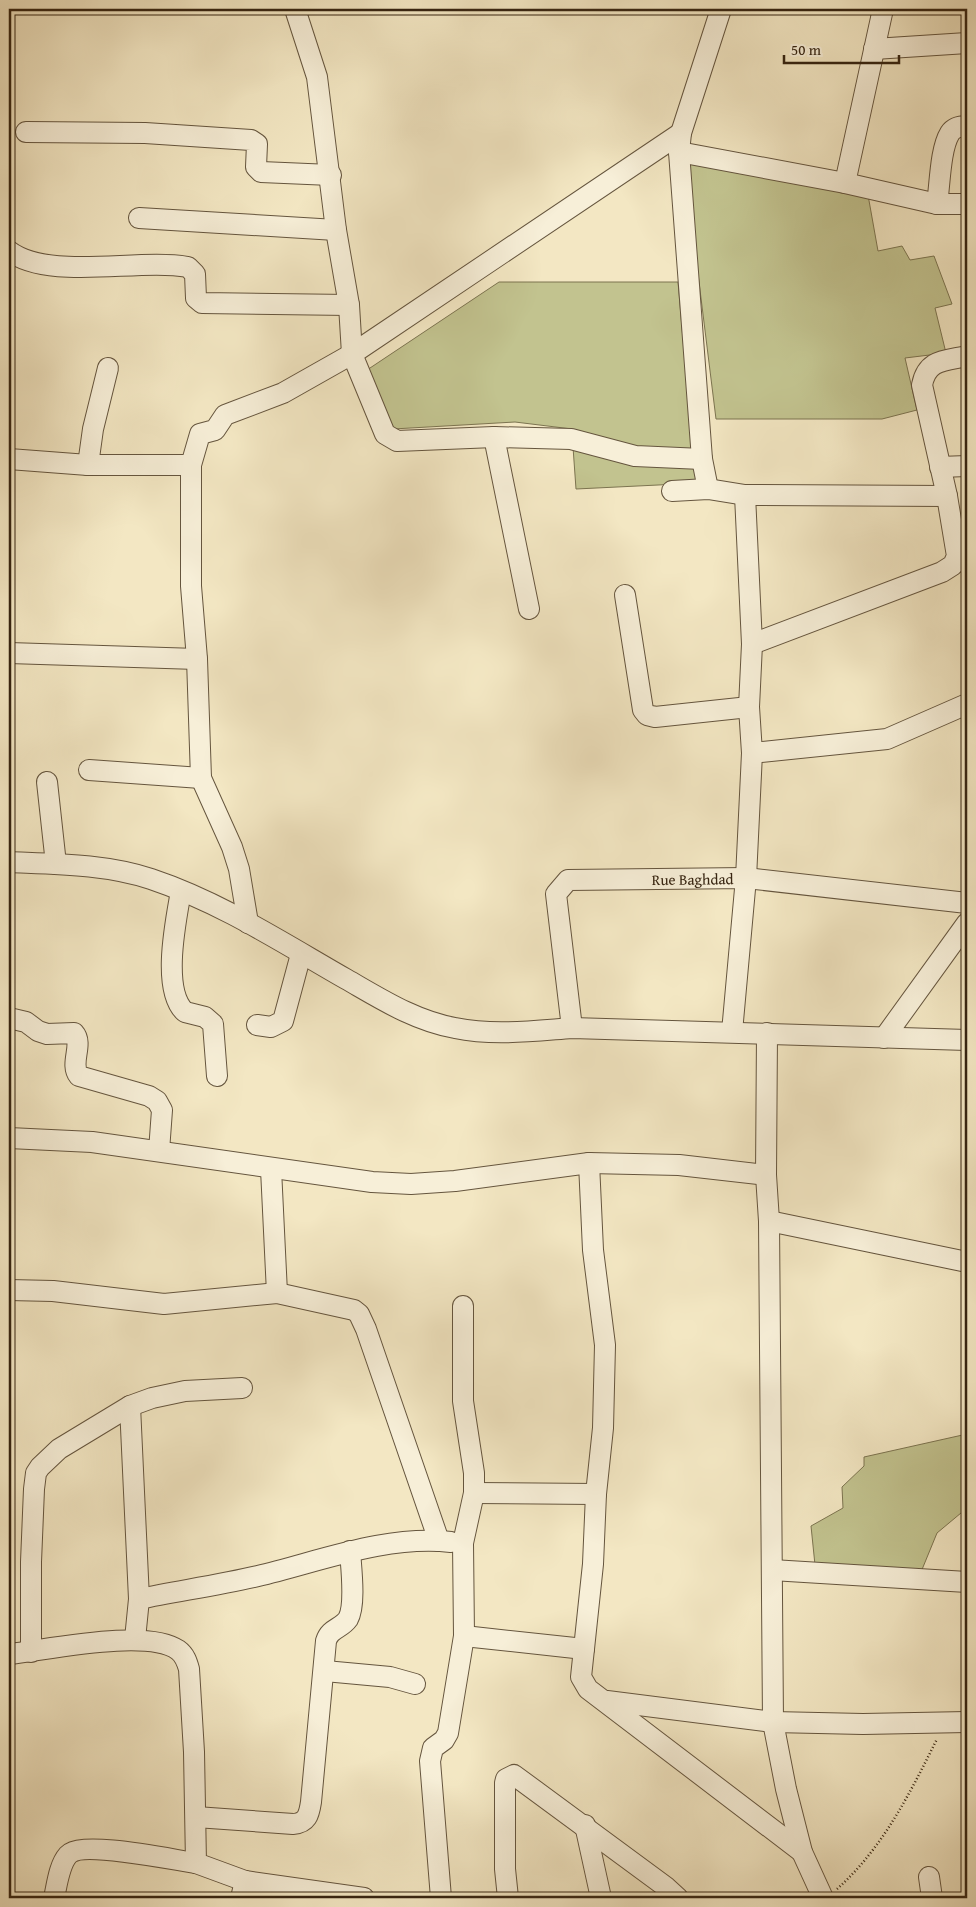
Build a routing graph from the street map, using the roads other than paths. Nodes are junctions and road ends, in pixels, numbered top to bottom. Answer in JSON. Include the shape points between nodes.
{"nodes":[{"id":1,"x":295,"y":9,"type":"edge"},
{"id":2,"x":721,"y":9,"type":"edge"},
{"id":3,"x":883,"y":9,"type":"edge"},
{"id":4,"x":967,"y":43,"type":"edge"},
{"id":5,"x":874,"y":49,"type":"junction"},
{"id":6,"x":967,"y":126,"type":"edge"},
{"id":7,"x":26,"y":132,"type":"dead end"},
{"id":8,"x":680,"y":142,"type":"junction"},
{"id":9,"x":331,"y":175,"type":"junction"},
{"id":10,"x":845,"y":183,"type":"junction"},
{"id":11,"x":937,"y":204,"type":"junction"},
{"id":12,"x":967,"y":204,"type":"edge"},
{"id":13,"x":139,"y":218,"type":"dead end"},
{"id":14,"x":336,"y":230,"type":"junction"},
{"id":15,"x":9,"y":251,"type":"edge"},
{"id":16,"x":349,"y":305,"type":"junction"},
{"id":17,"x":352,"y":354,"type":"junction"},
{"id":18,"x":967,"y":356,"type":"edge"},
{"id":19,"x":108,"y":368,"type":"dead end"},
{"id":20,"x":494,"y":437,"type":"junction"},
{"id":21,"x":9,"y":459,"type":"edge"},
{"id":22,"x":702,"y":459,"type":"junction"},
{"id":23,"x":88,"y":465,"type":"junction"},
{"id":24,"x":191,"y":465,"type":"junction"},
{"id":25,"x":967,"y":466,"type":"edge"},
{"id":26,"x":940,"y":467,"type":"junction"},
{"id":27,"x":708,"y":489,"type":"junction"},
{"id":28,"x":672,"y":492,"type":"dead end"},
{"id":29,"x":745,"y":495,"type":"junction"},
{"id":30,"x":947,"y":496,"type":"junction"},
{"id":31,"x":625,"y":595,"type":"dead end"},
{"id":32,"x":529,"y":609,"type":"dead end"},
{"id":33,"x":752,"y":644,"type":"junction"},
{"id":34,"x":9,"y":653,"type":"edge"},
{"id":35,"x":197,"y":659,"type":"junction"},
{"id":36,"x":967,"y":704,"type":"edge"},
{"id":37,"x":749,"y":707,"type":"junction"},
{"id":38,"x":752,"y":753,"type":"junction"},
{"id":39,"x":89,"y":770,"type":"dead end"},
{"id":40,"x":201,"y":778,"type":"junction"},
{"id":41,"x":46,"y":782,"type":"dead end"},
{"id":42,"x":9,"y":862,"type":"edge"},
{"id":43,"x":56,"y":864,"type":"junction"},
{"id":44,"x":746,"y":878,"type":"junction"},
{"id":45,"x":182,"y":891,"type":"junction"},
{"id":46,"x":967,"y":903,"type":"edge"},
{"id":47,"x":248,"y":923,"type":"junction"},
{"id":48,"x":967,"y":923,"type":"edge"},
{"id":49,"x":301,"y":954,"type":"junction"},
{"id":50,"x":9,"y":1018,"type":"edge"},
{"id":51,"x":257,"y":1025,"type":"dead end"},
{"id":52,"x":572,"y":1028,"type":"junction"},
{"id":53,"x":732,"y":1032,"type":"junction"},
{"id":54,"x":767,"y":1033,"type":"junction"},
{"id":55,"x":884,"y":1038,"type":"junction"},
{"id":56,"x":967,"y":1040,"type":"edge"},
{"id":57,"x":217,"y":1076,"type":"dead end"},
{"id":58,"x":9,"y":1138,"type":"edge"},
{"id":59,"x":159,"y":1151,"type":"junction"},
{"id":60,"x":589,"y":1163,"type":"junction"},
{"id":61,"x":270,"y":1168,"type":"junction"},
{"id":62,"x":766,"y":1175,"type":"junction"},
{"id":63,"x":769,"y":1221,"type":"junction"},
{"id":64,"x":967,"y":1262,"type":"edge"},
{"id":65,"x":9,"y":1290,"type":"edge"},
{"id":66,"x":278,"y":1293,"type":"junction"},
{"id":67,"x":463,"y":1306,"type":"dead end"},
{"id":68,"x":242,"y":1388,"type":"dead end"},
{"id":69,"x":130,"y":1406,"type":"junction"},
{"id":70,"x":474,"y":1493,"type":"junction"},
{"id":71,"x":596,"y":1494,"type":"junction"},
{"id":72,"x":439,"y":1541,"type":"junction"},
{"id":73,"x":463,"y":1543,"type":"junction"},
{"id":74,"x":350,"y":1551,"type":"junction"},
{"id":75,"x":772,"y":1570,"type":"junction"},
{"id":76,"x":967,"y":1582,"type":"edge"},
{"id":77,"x":139,"y":1599,"type":"junction"},
{"id":78,"x":464,"y":1636,"type":"junction"},
{"id":79,"x":135,"y":1639,"type":"junction"},
{"id":80,"x":584,"y":1650,"type":"junction"},
{"id":81,"x":31,"y":1652,"type":"junction"},
{"id":82,"x":9,"y":1654,"type":"edge"},
{"id":83,"x":325,"y":1671,"type":"junction"},
{"id":84,"x":415,"y":1684,"type":"dead end"},
{"id":85,"x":605,"y":1701,"type":"junction"},
{"id":86,"x":773,"y":1722,"type":"junction"},
{"id":87,"x":967,"y":1722,"type":"edge"},
{"id":88,"x":196,"y":1817,"type":"junction"},
{"id":89,"x":585,"y":1825,"type":"junction"},
{"id":90,"x":802,"y":1852,"type":"junction"},
{"id":91,"x":196,"y":1863,"type":"junction"},
{"id":92,"x":929,"y":1877,"type":"dead end"},
{"id":93,"x":243,"y":1890,"type":"edge"},
{"id":94,"x":828,"y":1895,"type":"edge"},
{"id":95,"x":54,"y":1898,"type":"edge"},
{"id":96,"x":364,"y":1898,"type":"edge"},
{"id":97,"x":441,"y":1898,"type":"edge"},
{"id":98,"x":508,"y":1898,"type":"edge"},
{"id":99,"x":601,"y":1898,"type":"edge"},
{"id":100,"x":678,"y":1898,"type":"edge"},
{"id":101,"x":932,"y":1898,"type":"edge"}],
"edges":[{"from":1,"to":9,"type":"street","via":[[317,77]]},
{"from":2,"to":8,"type":"street"},
{"from":3,"to":5,"type":"street"},
{"from":4,"to":5,"type":"street"},
{"from":5,"to":10,"type":"street"},
{"from":6,"to":11,"type":"street","via":[[958,126],[946,142]]},
{"from":7,"to":9,"type":"street","via":[[145,133],[251,140],[257,144],[256,168],[261,172]]},
{"from":8,"to":10,"type":"street"},
{"from":8,"to":17,"type":"street"},
{"from":8,"to":22,"type":"street"},
{"from":9,"to":14,"type":"street"},
{"from":10,"to":11,"type":"street"},
{"from":11,"to":12,"type":"street"},
{"from":13,"to":14,"type":"street"},
{"from":14,"to":16,"type":"street"},
{"from":15,"to":16,"type":"street","via":[[29,262],[60,265],[188,267],[194,274],[196,298],[202,303]]},
{"from":16,"to":17,"type":"street"},
{"from":17,"to":20,"type":"street","via":[[385,434],[390,438]]},
{"from":17,"to":24,"type":"street","via":[[283,393],[225,415],[214,430],[200,434]]},
{"from":18,"to":26,"type":"street","via":[[932,364],[924,373],[922,385]]},
{"from":19,"to":23,"type":"street","via":[[93,428]]},
{"from":20,"to":22,"type":"street","via":[[571,439],[635,456]]},
{"from":20,"to":32,"type":"street"},
{"from":21,"to":23,"type":"street"},
{"from":22,"to":27,"type":"street"},
{"from":23,"to":24,"type":"street"},
{"from":24,"to":35,"type":"street","via":[[191,586]]},
{"from":25,"to":26,"type":"street"},
{"from":26,"to":30,"type":"street"},
{"from":27,"to":28,"type":"street"},
{"from":27,"to":29,"type":"street"},
{"from":29,"to":30,"type":"street"},
{"from":29,"to":33,"type":"street"},
{"from":30,"to":33,"type":"street","via":[[957,556],[953,565]]},
{"from":31,"to":37,"type":"street","via":[[643,710],[647,715],[654,717]]},
{"from":33,"to":37,"type":"street"},
{"from":34,"to":35,"type":"street"},
{"from":35,"to":40,"type":"street"},
{"from":36,"to":38,"type":"street","via":[[886,739]]},
{"from":37,"to":38,"type":"street"},
{"from":38,"to":44,"type":"street"},
{"from":39,"to":40,"type":"street"},
{"from":40,"to":47,"type":"street","via":[[232,847]]},
{"from":41,"to":43,"type":"street"},
{"from":42,"to":43,"type":"street"},
{"from":43,"to":45,"type":"street","via":[[110,870],[150,879]]},
{"from":44,"to":46,"type":"street","name":"Rue Baghdad"},
{"from":44,"to":52,"type":"street","name":"Rue Baghdad","via":[[568,880],[556,894]]},
{"from":44,"to":53,"type":"street"},
{"from":45,"to":47,"type":"street"},
{"from":45,"to":57,"type":"street","via":[[172,946],[176,1000],[185,1012],[205,1017],[213,1024]]},
{"from":47,"to":49,"type":"street"},
{"from":48,"to":55,"type":"street"},
{"from":49,"to":51,"type":"street","via":[[283,1021],[271,1027]]},
{"from":49,"to":52,"type":"street","via":[[412,1016],[453,1028],[482,1033]]},
{"from":50,"to":59,"type":"street","via":[[26,1022],[47,1034],[74,1033],[78,1038],[75,1069],[79,1076],[154,1098],[162,1110]]},
{"from":52,"to":53,"type":"street"},
{"from":53,"to":54,"type":"street"},
{"from":54,"to":55,"type":"street"},
{"from":54,"to":62,"type":"street"},
{"from":55,"to":56,"type":"street"},
{"from":58,"to":59,"type":"street","via":[[92,1142]]},
{"from":59,"to":61,"type":"street"},
{"from":60,"to":61,"type":"street","via":[[411,1184],[337,1179]]},
{"from":60,"to":62,"type":"street","via":[[679,1165]]},
{"from":60,"to":71,"type":"street","via":[[593,1250],[605,1345],[603,1428]]},
{"from":61,"to":66,"type":"street"},
{"from":62,"to":63,"type":"street"},
{"from":63,"to":64,"type":"street"},
{"from":63,"to":75,"type":"street"},
{"from":65,"to":66,"type":"street","via":[[53,1291],[164,1304]]},
{"from":66,"to":72,"type":"street","via":[[342,1306],[360,1314]]},
{"from":67,"to":70,"type":"street","via":[[463,1401]]},
{"from":68,"to":69,"type":"street","via":[[185,1391]]},
{"from":69,"to":77,"type":"street"},
{"from":69,"to":81,"type":"street","via":[[59,1449],[36,1473],[31,1562]]},
{"from":70,"to":71,"type":"street"},
{"from":70,"to":73,"type":"street"},
{"from":71,"to":80,"type":"street"},
{"from":72,"to":73,"type":"street"},
{"from":72,"to":74,"type":"street","via":[[389,1544]]},
{"from":73,"to":78,"type":"street"},
{"from":74,"to":77,"type":"street","via":[[257,1576]]},
{"from":74,"to":83,"type":"street","via":[[351,1608],[346,1621],[328,1635]]},
{"from":75,"to":76,"type":"street"},
{"from":75,"to":86,"type":"street","via":[[770,1665]]},
{"from":77,"to":79,"type":"street"},
{"from":78,"to":80,"type":"street"},
{"from":78,"to":97,"type":"street","via":[[448,1733],[432,1748],[430,1761]]},
{"from":79,"to":81,"type":"street"},
{"from":79,"to":88,"type":"street","via":[[179,1650],[185,1657],[189,1669]]},
{"from":80,"to":85,"type":"street","via":[[580,1674],[583,1682]]},
{"from":81,"to":82,"type":"street"},
{"from":83,"to":84,"type":"street","via":[[390,1677]]},
{"from":83,"to":88,"type":"street","via":[[311,1802],[304,1821],[292,1824]]},
{"from":85,"to":86,"type":"street"},
{"from":85,"to":90,"type":"street"},
{"from":86,"to":87,"type":"street"},
{"from":86,"to":90,"type":"street"},
{"from":88,"to":91,"type":"street"},
{"from":89,"to":98,"type":"street","via":[[518,1776],[506,1779],[504,1869]]},
{"from":89,"to":99,"type":"street"},
{"from":89,"to":100,"type":"street"},
{"from":90,"to":94,"type":"street"},
{"from":91,"to":93,"type":"street"},
{"from":91,"to":95,"type":"street","via":[[93,1848],[75,1850],[64,1862]]},
{"from":92,"to":101,"type":"street"},
{"from":93,"to":96,"type":"street"}]}
